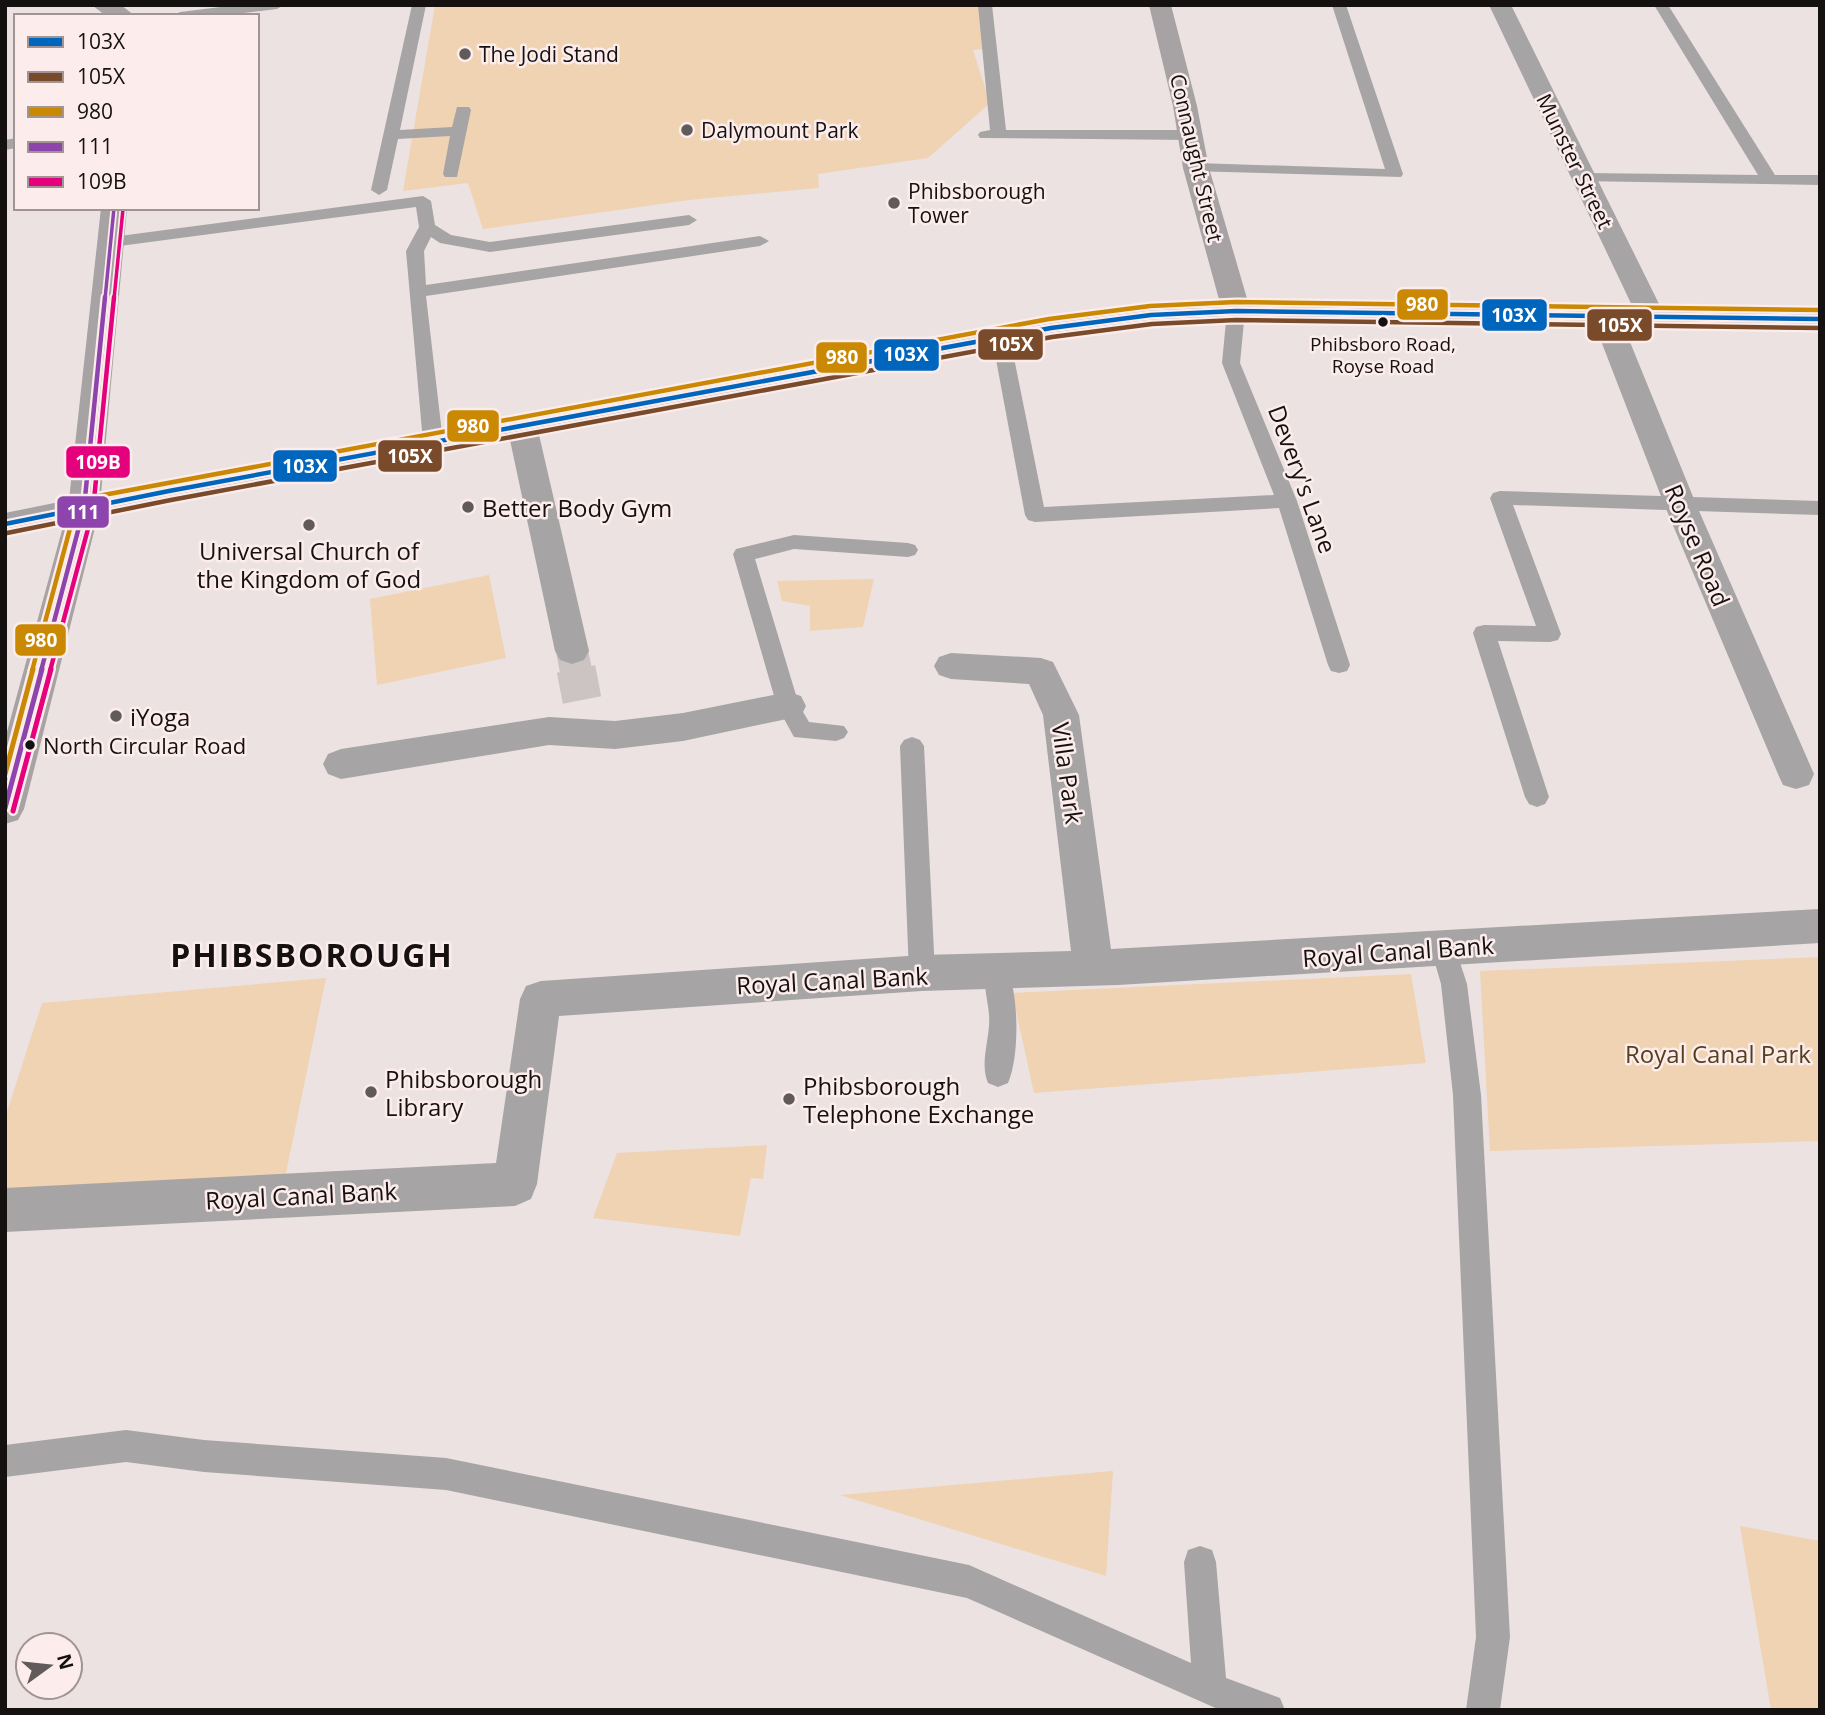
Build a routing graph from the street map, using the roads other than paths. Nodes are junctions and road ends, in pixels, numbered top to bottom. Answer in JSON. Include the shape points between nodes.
{"nodes":[{"id":1,"x":103,"y":5,"type":"edge"},
{"id":2,"x":277,"y":5,"type":"edge"},
{"id":3,"x":419,"y":5,"type":"edge"},
{"id":4,"x":985,"y":5,"type":"edge"},
{"id":5,"x":1160,"y":5,"type":"edge"},
{"id":6,"x":1339,"y":5,"type":"edge"},
{"id":7,"x":1500,"y":5,"type":"edge"},
{"id":8,"x":1661,"y":5,"type":"edge"},
{"id":9,"x":120,"y":14,"type":"edge"},
{"id":10,"x":198,"y":14,"type":"edge"},
{"id":11,"x":464,"y":110,"type":"dead end"},
{"id":12,"x":459,"y":131,"type":"junction"},
{"id":13,"x":391,"y":135,"type":"junction"},
{"id":14,"x":1190,"y":135,"type":"junction"},
{"id":15,"x":1196,"y":168,"type":"junction"},
{"id":16,"x":451,"y":174,"type":"dead end"},
{"id":17,"x":1584,"y":178,"type":"junction"},
{"id":18,"x":1770,"y":180,"type":"junction"},
{"id":19,"x":1820,"y":180,"type":"edge"},
{"id":20,"x":379,"y":190,"type":"dead end"},
{"id":21,"x":114,"y":210,"type":"edge"},
{"id":22,"x":690,"y":220,"type":"dead end"},
{"id":23,"x":427,"y":227,"type":"junction"},
{"id":24,"x":760,"y":241,"type":"dead end"},
{"id":25,"x":112,"y":242,"type":"junction"},
{"id":26,"x":417,"y":292,"type":"junction"},
{"id":27,"x":1236,"y":311,"type":"junction"},
{"id":28,"x":1605,"y":315,"type":"junction"},
{"id":29,"x":1651,"y":316,"type":"junction"},
{"id":30,"x":1820,"y":318,"type":"edge"},
{"id":31,"x":1001,"y":338,"type":"junction"},
{"id":32,"x":522,"y":426,"type":"junction"},
{"id":33,"x":433,"y":442,"type":"junction"},
{"id":34,"x":1287,"y":501,"type":"junction"},
{"id":35,"x":1680,"y":504,"type":"junction"},
{"id":36,"x":84,"y":508,"type":"junction"},
{"id":37,"x":1820,"y":508,"type":"edge"},
{"id":38,"x":5,"y":524,"type":"edge"},
{"id":39,"x":908,"y":550,"type":"dead end"},
{"id":40,"x":572,"y":651,"type":"tunnel mouth"},
{"id":41,"x":1339,"y":665,"type":"dead end"},
{"id":42,"x":951,"y":666,"type":"dead end"},
{"id":43,"x":788,"y":706,"type":"junction"},
{"id":44,"x":836,"y":732,"type":"dead end"},
{"id":45,"x":912,"y":746,"type":"dead end"},
{"id":46,"x":341,"y":764,"type":"dead end"},
{"id":47,"x":1796,"y":774,"type":"dead end"},
{"id":48,"x":1537,"y":797,"type":"dead end"},
{"id":49,"x":5,"y":809,"type":"edge"},
{"id":50,"x":1820,"y":926,"type":"edge"},
{"id":51,"x":1444,"y":949,"type":"junction"},
{"id":52,"x":1093,"y":967,"type":"junction"},
{"id":53,"x":922,"y":973,"type":"junction"},
{"id":54,"x":997,"y":973,"type":"junction"},
{"id":55,"x":998,"y":1074,"type":"dead end"},
{"id":56,"x":5,"y":1210,"type":"edge"},
{"id":57,"x":5,"y":1461,"type":"edge"},
{"id":58,"x":1200,"y":1562,"type":"dead end"},
{"id":59,"x":1210,"y":1689,"type":"junction"},
{"id":60,"x":1268,"y":1710,"type":"edge"},
{"id":61,"x":1483,"y":1710,"type":"edge"}],
"edges":[{"from":1,"to":9,"type":"main road"},
{"from":2,"to":10,"type":"lane"},
{"from":3,"to":13,"type":"lane"},
{"from":4,"to":14,"type":"lane","via":[[992,134]]},
{"from":5,"to":14,"type":"main road","name":"Connaught Street"},
{"from":6,"to":15,"type":"lane","via":[[1395,174]]},
{"from":7,"to":17,"type":"street","name":"Munster Street"},
{"from":8,"to":18,"type":"lane"},
{"from":11,"to":12,"type":"lane"},
{"from":12,"to":13,"type":"lane"},
{"from":12,"to":16,"type":"lane"},
{"from":13,"to":20,"type":"lane"},
{"from":14,"to":15,"type":"main road","name":"Connaught Street"},
{"from":15,"to":27,"type":"main road","name":"Connaught Street"},
{"from":17,"to":18,"type":"lane"},
{"from":17,"to":29,"type":"street","name":"Munster Street"},
{"from":18,"to":19,"type":"lane"},
{"from":21,"to":25,"type":"main road"},
{"from":22,"to":23,"type":"lane","via":[[489,247],[446,239]]},
{"from":23,"to":25,"type":"lane","via":[[423,201]]},
{"from":23,"to":26,"type":"lane","via":[[415,251]]},
{"from":24,"to":26,"type":"lane"},
{"from":25,"to":36,"type":"main road"},
{"from":26,"to":33,"type":"lane"},
{"from":27,"to":28,"type":"main road"},
{"from":27,"to":31,"type":"main road","via":[[1138,316]]},
{"from":27,"to":34,"type":"lane","name":"Devery's Lane","via":[[1231,363]]},
{"from":28,"to":29,"type":"main road"},
{"from":28,"to":35,"type":"street","name":"Royse Road"},
{"from":29,"to":30,"type":"main road"},
{"from":31,"to":32,"type":"main road"},
{"from":31,"to":34,"type":"lane","via":[[1035,515]]},
{"from":32,"to":33,"type":"main road"},
{"from":32,"to":40,"type":"street"},
{"from":33,"to":36,"type":"main road"},
{"from":34,"to":41,"type":"lane","name":"Devery's Lane"},
{"from":35,"to":37,"type":"lane"},
{"from":35,"to":47,"type":"street","name":"Royse Road"},
{"from":35,"to":48,"type":"lane","via":[[1500,498],[1550,634],[1484,633]]},
{"from":36,"to":38,"type":"main road"},
{"from":36,"to":49,"type":"main road"},
{"from":39,"to":43,"type":"lane","via":[[794,542],[743,554]]},
{"from":42,"to":52,"type":"street","name":"Villa Park","via":[[1041,671],[1061,715]]},
{"from":43,"to":44,"type":"lane","via":[[802,731]]},
{"from":43,"to":46,"type":"street","via":[[615,735],[583,716],[550,731]]},
{"from":45,"to":53,"type":"lane"},
{"from":50,"to":51,"type":"street","name":"Royal Canal Bank"},
{"from":51,"to":52,"type":"street","name":"Royal Canal Bank"},
{"from":51,"to":61,"type":"lane","via":[[1454,984],[1467,1095],[1493,1637]]},
{"from":52,"to":54,"type":"street","name":"Royal Canal Bank"},
{"from":53,"to":54,"type":"street","name":"Royal Canal Bank"},
{"from":53,"to":56,"type":"street","name":"Royal Canal Bank","via":[[541,999],[515,1184]]},
{"from":54,"to":55,"type":"lane","via":[[1003,1019]]},
{"from":57,"to":59,"type":"lane","via":[[125,1446],[446,1474],[969,1582]]},
{"from":58,"to":59,"type":"lane"},
{"from":59,"to":60,"type":"lane"}]}
